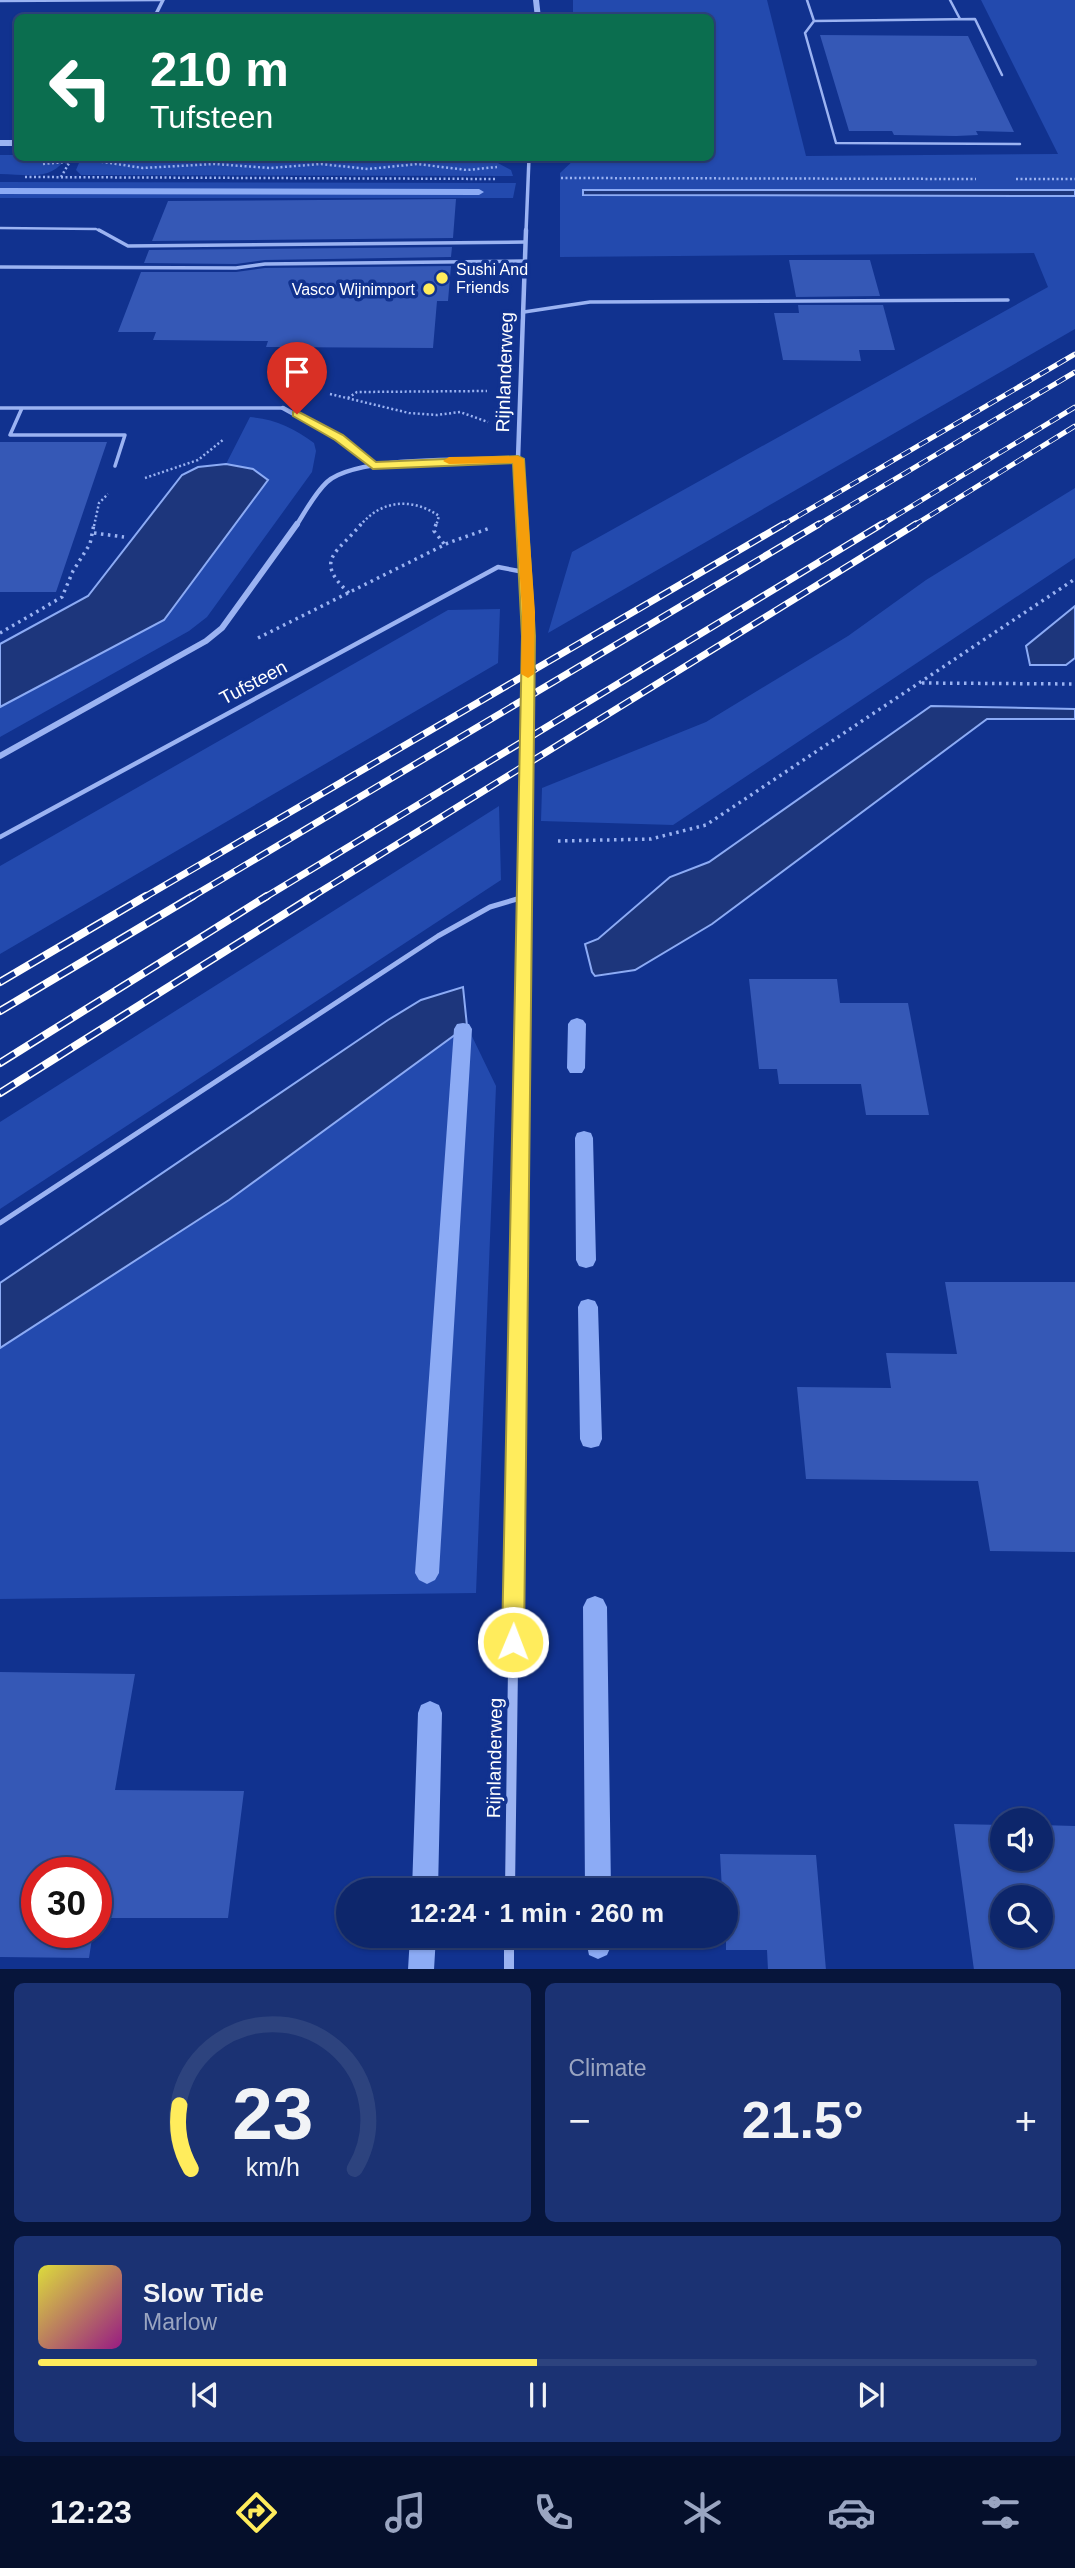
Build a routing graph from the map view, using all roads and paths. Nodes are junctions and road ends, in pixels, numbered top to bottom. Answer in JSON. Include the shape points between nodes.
{"nodes":[{"id":1,"x":108,"y":0,"type":"edge"},
{"id":2,"x":163,"y":0,"type":"edge"},
{"id":3,"x":807,"y":0,"type":"edge"},
{"id":4,"x":950,"y":0,"type":"edge"},
{"id":5,"x":0,"y":1,"type":"edge"},
{"id":6,"x":960,"y":19,"type":"junction"},
{"id":7,"x":814,"y":21,"type":"junction"},
{"id":8,"x":1002,"y":75,"type":"dead end"},
{"id":9,"x":1020,"y":144,"type":"dead end"},
{"id":10,"x":58,"y":161,"type":"edge"},
{"id":11,"x":70,"y":161,"type":"edge"},
{"id":12,"x":104,"y":161,"type":"edge"},
{"id":13,"x":529,"y":161,"type":"edge"},
{"id":14,"x":39,"y":164,"type":"dead end"},
{"id":15,"x":498,"y":166,"type":"dead end"},
{"id":16,"x":24,"y":177,"type":"dead end"},
{"id":17,"x":61,"y":177,"type":"junction"},
{"id":18,"x":528,"y":179,"type":"junction"},
{"id":19,"x":979,"y":179,"type":"dead end"},
{"id":20,"x":1006,"y":179,"type":"dead end"},
{"id":21,"x":1075,"y":179,"type":"edge"},
{"id":22,"x":0,"y":228,"type":"edge"},
{"id":23,"x":525,"y":242,"type":"junction"},
{"id":24,"x":525,"y":261,"type":"junction"},
{"id":25,"x":0,"y":267,"type":"edge"},
{"id":26,"x":1007,"y":300,"type":"dead end"},
{"id":27,"x":524,"y":312,"type":"junction"},
{"id":28,"x":522,"y":389,"type":"junction"},
{"id":29,"x":348,"y":398,"type":"dead end"},
{"id":30,"x":0,"y":408,"type":"edge"},
{"id":31,"x":22,"y":408,"type":"junction"},
{"id":32,"x":283,"y":408,"type":"joint"},
{"id":33,"x":229,"y":432,"type":"dead end"},
{"id":34,"x":518,"y":459,"type":"junction"},
{"id":35,"x":115,"y":466,"type":"dead end"},
{"id":36,"x":373,"y":466,"type":"junction"},
{"id":37,"x":143,"y":479,"type":"dead end"},
{"id":38,"x":116,"y":490,"type":"dead end"},
{"id":39,"x":522,"y":528,"type":"junction"},
{"id":40,"x":94,"y":533,"type":"junction"},
{"id":41,"x":124,"y":537,"type":"dead end"},
{"id":42,"x":445,"y":545,"type":"junction"},
{"id":43,"x":524,"y":572,"type":"junction"},
{"id":44,"x":1075,"y":579,"type":"edge"},
{"id":45,"x":349,"y":593,"type":"junction"},
{"id":46,"x":0,"y":633,"type":"edge"},
{"id":47,"x":246,"y":644,"type":"dead end"},
{"id":48,"x":921,"y":683,"type":"junction"},
{"id":49,"x":1075,"y":684,"type":"edge"},
{"id":50,"x":0,"y":755,"type":"edge"},
{"id":51,"x":0,"y":837,"type":"edge"},
{"id":52,"x":524,"y":841,"type":"junction"},
{"id":53,"x":524,"y":897,"type":"junction"},
{"id":54,"x":0,"y":1223,"type":"edge"},
{"id":55,"x":510,"y":1878,"type":"edge"},
{"id":56,"x":509,"y":1948,"type":"edge"},
{"id":57,"x":509,"y":1969,"type":"edge"}],
"edges":[{"from":1,"to":2,"type":"lane"},
{"from":1,"to":5,"type":"lane"},
{"from":3,"to":7,"type":"lane"},
{"from":4,"to":6,"type":"lane"},
{"from":6,"to":7,"type":"lane"},
{"from":6,"to":8,"type":"lane","via":[[975,19]]},
{"from":7,"to":9,"type":"lane","via":[[805,33],[836,144]]},
{"from":10,"to":14,"type":"path"},
{"from":11,"to":17,"type":"path"},
{"from":12,"to":15,"type":"path","via":[[143,168],[321,164],[368,169],[417,164],[467,170]]},
{"from":13,"to":18,"type":"street","name":"Rijnlanderweg"},
{"from":16,"to":17,"type":"path"},
{"from":17,"to":18,"type":"path"},
{"from":18,"to":19,"type":"path"},
{"from":18,"to":23,"type":"street","name":"Rijnlanderweg"},
{"from":20,"to":21,"type":"path"},
{"from":22,"to":23,"type":"lane","via":[[96,229],[128,246]]},
{"from":23,"to":24,"type":"street","name":"Rijnlanderweg"},
{"from":24,"to":25,"type":"lane","via":[[236,268]]},
{"from":24,"to":27,"type":"street","name":"Rijnlanderweg"},
{"from":26,"to":27,"type":"lane","via":[[590,302]]},
{"from":27,"to":28,"type":"street","name":"Rijnlanderweg"},
{"from":28,"to":29,"type":"path","via":[[357,392]]},
{"from":28,"to":34,"type":"street","name":"Rijnlanderweg"},
{"from":30,"to":31,"type":"lane"},
{"from":31,"to":32,"type":"lane"},
{"from":31,"to":35,"type":"lane","via":[[10,435],[125,435]]},
{"from":32,"to":36,"type":"street","via":[[339,437]]},
{"from":33,"to":37,"type":"path","via":[[206,454]]},
{"from":34,"to":36,"type":"street"},
{"from":34,"to":39,"type":"street","name":"Rijnlanderweg"},
{"from":36,"to":50,"type":"street","via":[[328,481],[222,628],[206,641]]},
{"from":38,"to":40,"type":"path","via":[[99,503]]},
{"from":39,"to":42,"type":"path","name":"Tufsteen","via":[[484,528]]},
{"from":39,"to":43,"type":"street","name":"Rijnlanderweg"},
{"from":40,"to":41,"type":"path"},
{"from":40,"to":46,"type":"path","via":[[62,597]]},
{"from":42,"to":45,"type":"path","name":"Tufsteen"},
{"from":42,"to":45,"type":"path","via":[[434,531],[439,516],[419,504],[398,504],[372,513],[336,547],[330,559],[331,573]]},
{"from":43,"to":51,"type":"lane","name":"Tufsteen","via":[[498,567]]},
{"from":43,"to":52,"type":"street","name":"Rijnlanderweg","via":[[528,624]]},
{"from":44,"to":48,"type":"path"},
{"from":45,"to":47,"type":"path","name":"Tufsteen"},
{"from":48,"to":49,"type":"path"},
{"from":48,"to":52,"type":"path","via":[[706,825],[678,837]]},
{"from":52,"to":53,"type":"street","name":"Rijnlanderweg"},
{"from":53,"to":54,"type":"lane","via":[[488,908],[438,936]]},
{"from":53,"to":55,"type":"street","name":"Rijnlanderweg"},
{"from":56,"to":57,"type":"street"}]}
